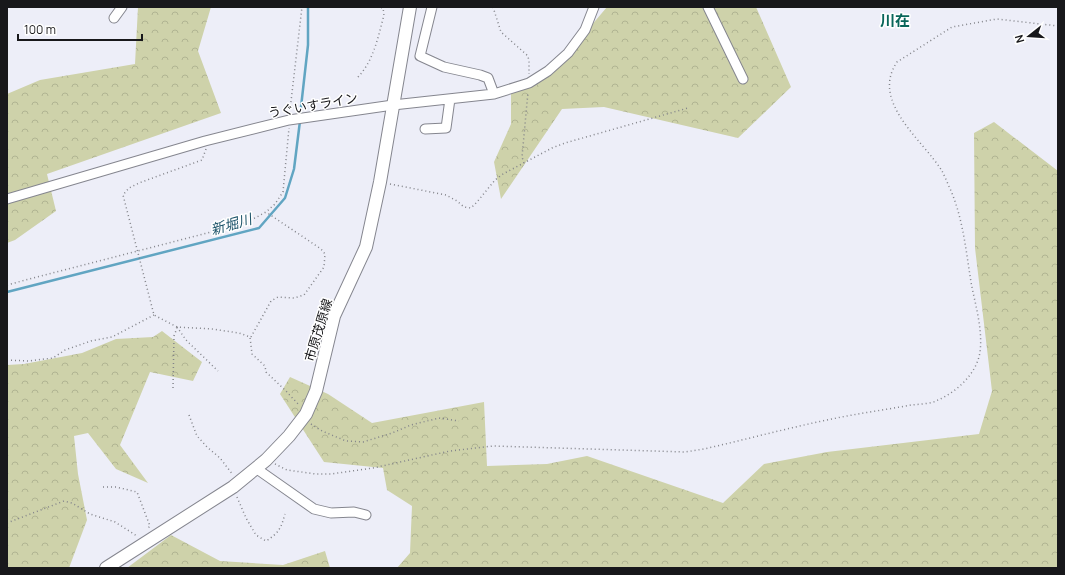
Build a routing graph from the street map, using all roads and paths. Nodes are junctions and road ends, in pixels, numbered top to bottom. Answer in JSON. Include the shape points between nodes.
{"nodes":[{"id":1,"x":122,"y":7,"type":"edge"},
{"id":2,"x":302,"y":7,"type":"edge"},
{"id":3,"x":378,"y":7,"type":"edge"},
{"id":4,"x":410,"y":7,"type":"edge"},
{"id":5,"x":432,"y":7,"type":"edge"},
{"id":6,"x":494,"y":7,"type":"edge"},
{"id":7,"x":594,"y":7,"type":"edge"},
{"id":8,"x":708,"y":7,"type":"edge"},
{"id":9,"x":114,"y":18,"type":"dead end"},
{"id":10,"x":1058,"y":26,"type":"edge"},
{"id":11,"x":358,"y":77,"type":"dead end"},
{"id":12,"x":743,"y":79,"type":"dead end"},
{"id":13,"x":529,"y":83,"type":"junction"},
{"id":14,"x":494,"y":94,"type":"junction"},
{"id":15,"x":450,"y":99,"type":"junction"},
{"id":16,"x":393,"y":105,"type":"junction"},
{"id":17,"x":688,"y":108,"type":"dead end"},
{"id":18,"x":289,"y":120,"type":"junction"},
{"id":19,"x":425,"y":129,"type":"dead end"},
{"id":20,"x":205,"y":141,"type":"junction"},
{"id":21,"x":524,"y":163,"type":"junction"},
{"id":22,"x":380,"y":182,"type":"junction"},
{"id":23,"x":7,"y":199,"type":"edge"},
{"id":24,"x":266,"y":212,"type":"junction"},
{"id":25,"x":138,"y":251,"type":"junction"},
{"id":26,"x":7,"y":285,"type":"edge"},
{"id":27,"x":154,"y":315,"type":"junction"},
{"id":28,"x":177,"y":327,"type":"junction"},
{"id":29,"x":250,"y":337,"type":"junction"},
{"id":30,"x":7,"y":360,"type":"edge"},
{"id":31,"x":218,"y":371,"type":"dead end"},
{"id":32,"x":173,"y":388,"type":"dead end"},
{"id":33,"x":189,"y":416,"type":"dead end"},
{"id":34,"x":305,"y":416,"type":"junction"},
{"id":35,"x":459,"y":421,"type":"dead end"},
{"id":36,"x":266,"y":460,"type":"junction"},
{"id":37,"x":257,"y":469,"type":"junction"},
{"id":38,"x":236,"y":485,"type":"junction"},
{"id":39,"x":103,"y":487,"type":"dead end"},
{"id":40,"x":285,"y":514,"type":"dead end"},
{"id":41,"x":366,"y":514,"type":"dead end"},
{"id":42,"x":7,"y":523,"type":"edge"},
{"id":43,"x":146,"y":531,"type":"dead end"},
{"id":44,"x":142,"y":534,"type":"dead end"},
{"id":45,"x":106,"y":568,"type":"edge"}],
"edges":[{"from":1,"to":9,"type":"street"},
{"from":2,"to":18,"type":"path"},
{"from":3,"to":11,"type":"path","via":[[383,8],[384,15],[371,60]]},
{"from":4,"to":16,"type":"main road","name":"市原茂原線"},
{"from":5,"to":14,"type":"street","via":[[420,56],[444,66],[488,78]]},
{"from":6,"to":13,"type":"path","via":[[501,32],[528,56]]},
{"from":7,"to":13,"type":"street","name":"うぐいすライン","via":[[585,30],[568,53],[548,71]]},
{"from":8,"to":12,"type":"street"},
{"from":10,"to":36,"type":"path","via":[[997,19],[952,27],[897,62],[891,71],[890,91],[899,115],[941,170],[959,210],[980,332],[980,354],[975,366],[951,393],[937,401],[846,416],[685,452],[493,446],[450,451],[373,468],[324,474],[287,470]]},
{"from":13,"to":14,"type":"street","name":"うぐいすライン"},
{"from":13,"to":21,"type":"path","via":[[522,157]]},
{"from":14,"to":15,"type":"street","name":"うぐいすライン"},
{"from":15,"to":16,"type":"street","name":"うぐいすライン"},
{"from":15,"to":19,"type":"street","via":[[446,128]]},
{"from":16,"to":18,"type":"street","name":"うぐいすライン"},
{"from":16,"to":22,"type":"main road","name":"市原茂原線"},
{"from":17,"to":21,"type":"path","via":[[565,143]]},
{"from":18,"to":20,"type":"street","name":"うぐいすライン"},
{"from":18,"to":24,"type":"path","via":[[283,192]]},
{"from":20,"to":23,"type":"street","name":"うぐいすライン"},
{"from":20,"to":25,"type":"path","via":[[206,150],[202,160],[139,183],[123,195]]},
{"from":21,"to":22,"type":"path","via":[[495,180],[471,208],[464,207],[446,195]]},
{"from":22,"to":34,"type":"main road","name":"市原茂原線","via":[[366,247],[334,316],[316,391]]},
{"from":24,"to":25,"type":"path","via":[[241,224]]},
{"from":24,"to":29,"type":"path","via":[[321,249],[325,254],[324,267],[304,294],[294,298],[278,297],[271,301]]},
{"from":25,"to":26,"type":"path"},
{"from":25,"to":27,"type":"path"},
{"from":27,"to":28,"type":"path"},
{"from":27,"to":30,"type":"path","via":[[112,337],[65,350],[53,358]]},
{"from":28,"to":29,"type":"path","via":[[219,330]]},
{"from":28,"to":31,"type":"path","via":[[186,340]]},
{"from":28,"to":32,"type":"path","via":[[174,336]]},
{"from":29,"to":34,"type":"path","via":[[252,354],[265,366],[266,372],[285,390]]},
{"from":33,"to":38,"type":"path","via":[[197,436],[220,458]]},
{"from":34,"to":35,"type":"path","via":[[322,431],[346,441],[363,442],[439,418]]},
{"from":34,"to":36,"type":"main road","name":"市原茂原線"},
{"from":36,"to":37,"type":"main road","name":"市原茂原線"},
{"from":37,"to":38,"type":"main road","name":"市原茂原線"},
{"from":37,"to":41,"type":"street","via":[[314,509],[331,514]]},
{"from":38,"to":40,"type":"path","via":[[246,518],[256,535],[266,541],[281,528]]},
{"from":38,"to":45,"type":"main road","name":"市原茂原線"},
{"from":39,"to":43,"type":"path","via":[[137,492],[150,526]]},
{"from":42,"to":44,"type":"path","via":[[64,501],[90,514],[115,522],[138,537]]}]}
